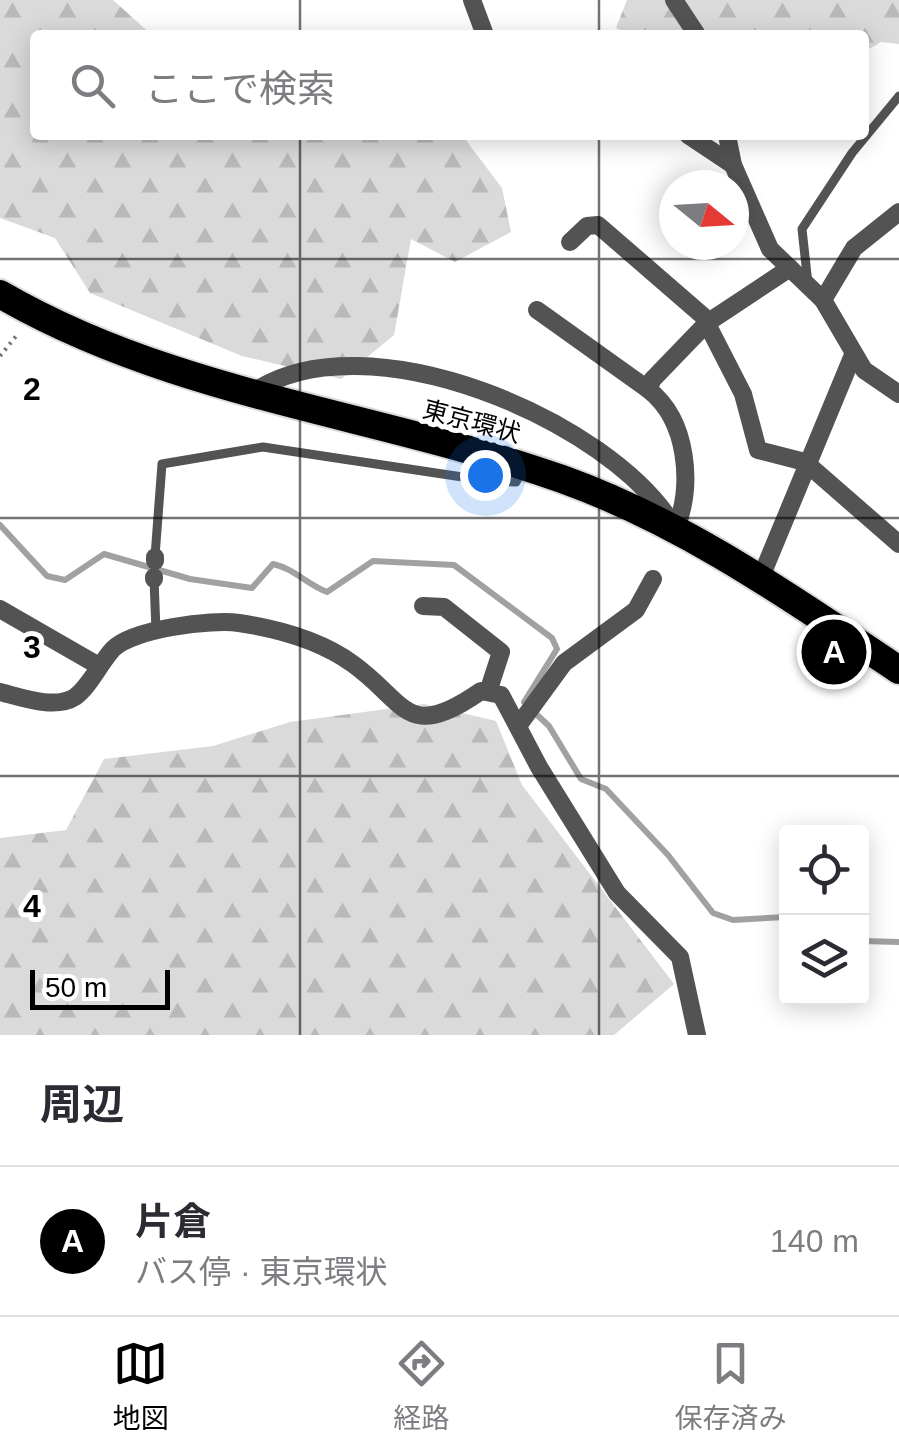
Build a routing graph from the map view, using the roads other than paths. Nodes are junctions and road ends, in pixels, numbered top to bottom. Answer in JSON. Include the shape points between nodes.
{"nodes":[{"id":1,"x":472,"y":0,"type":"edge"},
{"id":2,"x":674,"y":0,"type":"edge"},
{"id":3,"x":483,"y":30,"type":"edge"},
{"id":4,"x":694,"y":30,"type":"edge"},
{"id":5,"x":899,"y":96,"type":"edge"},
{"id":6,"x":869,"y":132,"type":"edge"},
{"id":7,"x":696,"y":140,"type":"edge"},
{"id":8,"x":729,"y":140,"type":"edge"},
{"id":9,"x":863,"y":140,"type":"edge"},
{"id":10,"x":734,"y":165,"type":"junction"},
{"id":11,"x":899,"y":212,"type":"edge"},
{"id":12,"x":570,"y":242,"type":"dead end"},
{"id":13,"x":790,"y":268,"type":"junction"},
{"id":14,"x":809,"y":286,"type":"junction"},
{"id":15,"x":0,"y":294,"type":"edge"},
{"id":16,"x":823,"y":300,"type":"junction"},
{"id":17,"x":537,"y":310,"type":"dead end"},
{"id":18,"x":707,"y":323,"type":"junction"},
{"id":19,"x":853,"y":355,"type":"junction"},
{"id":20,"x":650,"y":390,"type":"junction"},
{"id":21,"x":252,"y":392,"type":"junction"},
{"id":22,"x":899,"y":394,"type":"edge"},
{"id":23,"x":805,"y":462,"type":"junction"},
{"id":24,"x":523,"y":467,"type":"junction"},
{"id":25,"x":676,"y":528,"type":"junction"},
{"id":26,"x":899,"y":544,"type":"edge"},
{"id":27,"x":760,"y":577,"type":"junction"},
{"id":28,"x":653,"y":579,"type":"dead end"},
{"id":29,"x":423,"y":606,"type":"dead end"},
{"id":30,"x":0,"y":609,"type":"edge"},
{"id":31,"x":156,"y":631,"type":"junction"},
{"id":32,"x":100,"y":666,"type":"junction"},
{"id":33,"x":899,"y":670,"type":"edge"},
{"id":34,"x":0,"y":692,"type":"edge"},
{"id":35,"x":488,"y":692,"type":"junction"},
{"id":36,"x":518,"y":726,"type":"junction"},
{"id":37,"x":697,"y":1035,"type":"edge"}],
"edges":[{"from":1,"to":3,"type":"street"},
{"from":2,"to":4,"type":"street"},
{"from":5,"to":6,"type":"lane"},
{"from":7,"to":10,"type":"street"},
{"from":8,"to":10,"type":"street"},
{"from":9,"to":14,"type":"lane","via":[[802,228]]},
{"from":10,"to":13,"type":"street","via":[[770,249]]},
{"from":11,"to":16,"type":"street","via":[[854,248]]},
{"from":12,"to":18,"type":"street","via":[[598,225]]},
{"from":13,"to":14,"type":"street"},
{"from":13,"to":18,"type":"street"},
{"from":14,"to":16,"type":"street"},
{"from":15,"to":21,"type":"highway","name":"東京環状","via":[[127,356]]},
{"from":16,"to":19,"type":"street"},
{"from":17,"to":20,"type":"street"},
{"from":18,"to":20,"type":"street"},
{"from":18,"to":23,"type":"street","via":[[742,394],[758,450]]},
{"from":19,"to":22,"type":"street"},
{"from":19,"to":23,"type":"street"},
{"from":20,"to":25,"type":"street","via":[[668,406],[681,449],[688,494]]},
{"from":21,"to":24,"type":"highway","name":"東京環状"},
{"from":21,"to":25,"type":"street","via":[[276,376],[325,368],[398,368],[484,388],[621,468],[660,502]]},
{"from":23,"to":26,"type":"street"},
{"from":23,"to":27,"type":"street"},
{"from":24,"to":25,"type":"highway","name":"東京環状"},
{"from":24,"to":31,"type":"lane","via":[[516,482],[489,481],[263,447],[162,464]]},
{"from":25,"to":27,"type":"highway","name":"東京環状"},
{"from":27,"to":33,"type":"highway","name":"東京環状"},
{"from":28,"to":36,"type":"street","via":[[636,610],[564,663]]},
{"from":29,"to":35,"type":"street","via":[[444,607],[500,652]]},
{"from":30,"to":32,"type":"street"},
{"from":31,"to":32,"type":"street","via":[[117,645]]},
{"from":31,"to":35,"type":"street","via":[[234,622],[304,637],[354,664],[396,707],[424,716]]},
{"from":32,"to":34,"type":"street","via":[[74,697],[54,703]]},
{"from":35,"to":36,"type":"street","via":[[501,695]]},
{"from":36,"to":37,"type":"street","via":[[617,893],[680,958]]}]}
